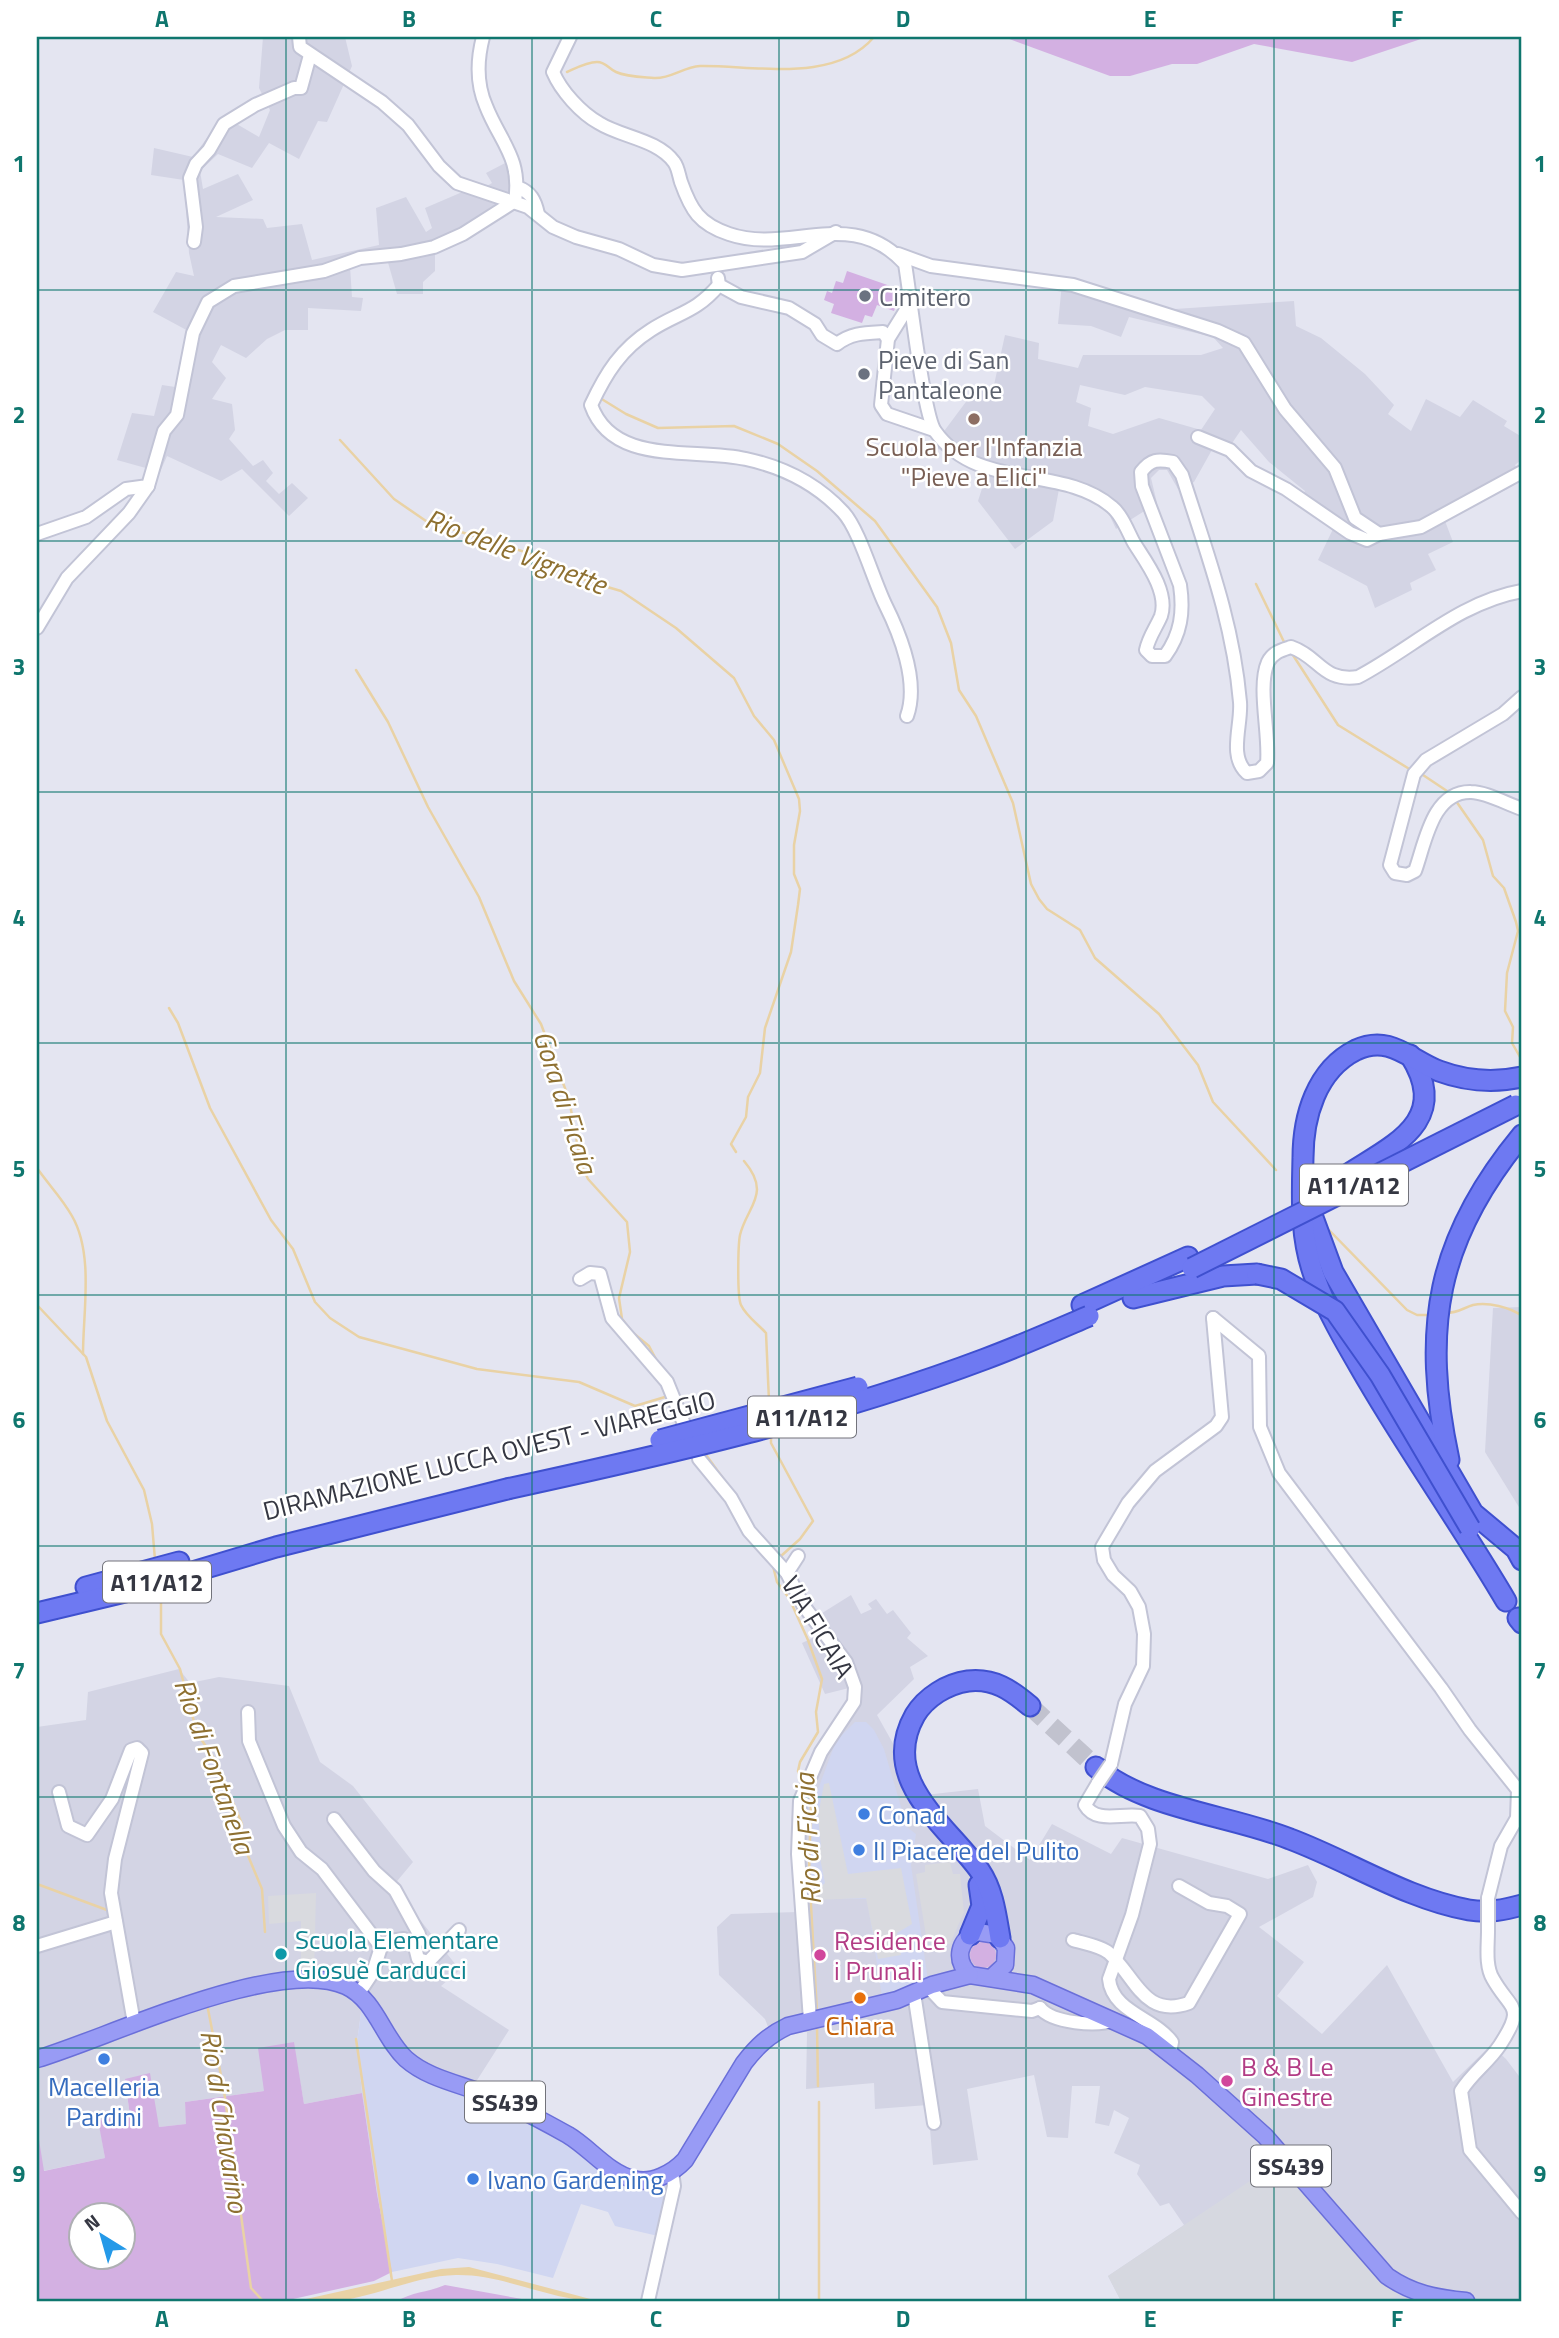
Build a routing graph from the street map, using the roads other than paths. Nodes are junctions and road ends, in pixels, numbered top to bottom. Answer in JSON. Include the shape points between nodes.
{"nodes":[{"id":1,"x":299,"y":37,"type":"edge"},
{"id":2,"x":483,"y":37,"type":"edge"},
{"id":3,"x":570,"y":37,"type":"edge"},
{"id":4,"x":310,"y":55,"type":"junction"},
{"id":5,"x":517,"y":187,"type":"junction"},
{"id":6,"x":515,"y":201,"type":"junction"},
{"id":7,"x":538,"y":214,"type":"junction"},
{"id":8,"x":836,"y":232,"type":"junction"},
{"id":9,"x":194,"y":242,"type":"dead end"},
{"id":10,"x":895,"y":253,"type":"junction"},
{"id":11,"x":933,"y":258,"type":"dead end"},
{"id":12,"x":716,"y":267,"type":"junction"},
{"id":13,"x":719,"y":285,"type":"junction"},
{"id":14,"x":911,"y":302,"type":"junction"},
{"id":15,"x":888,"y":339,"type":"junction"},
{"id":16,"x":934,"y":430,"type":"junction"},
{"id":17,"x":1198,"y":437,"type":"dead end"},
{"id":18,"x":1522,"y":472,"type":"edge"},
{"id":19,"x":148,"y":486,"type":"junction"},
{"id":20,"x":37,"y":534,"type":"edge"},
{"id":21,"x":1379,"y":534,"type":"junction"},
{"id":22,"x":1522,"y":591,"type":"edge"},
{"id":23,"x":37,"y":628,"type":"edge"},
{"id":24,"x":1522,"y":697,"type":"edge"},
{"id":25,"x":907,"y":716,"type":"dead end"},
{"id":26,"x":1522,"y":809,"type":"edge"},
{"id":27,"x":1409,"y":1055,"type":"junction"},
{"id":28,"x":1522,"y":1077,"type":"edge"},
{"id":29,"x":1518,"y":1097,"type":"edge"},
{"id":30,"x":1522,"y":1135,"type":"edge"},
{"id":31,"x":1303,"y":1162,"type":"junction"},
{"id":32,"x":1342,"y":1178,"type":"junction"},
{"id":33,"x":1190,"y":1262,"type":"junction"},
{"id":34,"x":580,"y":1279,"type":"dead end"},
{"id":35,"x":1133,"y":1298,"type":"junction"},
{"id":36,"x":1085,"y":1311,"type":"junction"},
{"id":37,"x":684,"y":1424,"type":"dead end"},
{"id":38,"x":1441,"y":1451,"type":"junction"},
{"id":39,"x":699,"y":1459,"type":"dead end"},
{"id":40,"x":275,"y":1540,"type":"junction"},
{"id":41,"x":1476,"y":1550,"type":"junction"},
{"id":42,"x":798,"y":1556,"type":"dead end"},
{"id":43,"x":1522,"y":1560,"type":"edge"},
{"id":44,"x":780,"y":1565,"type":"junction"},
{"id":45,"x":37,"y":1600,"type":"edge"},
{"id":46,"x":1506,"y":1601,"type":"dead end"},
{"id":47,"x":37,"y":1613,"type":"edge"},
{"id":48,"x":1030,"y":1706,"type":"tunnel mouth"},
{"id":49,"x":248,"y":1712,"type":"dead end"},
{"id":50,"x":1102,"y":1771,"type":"junction"},
{"id":51,"x":59,"y":1792,"type":"dead end"},
{"id":52,"x":334,"y":1819,"type":"dead end"},
{"id":53,"x":971,"y":1861,"type":"junction"},
{"id":54,"x":1179,"y":1886,"type":"dead end"},
{"id":55,"x":1522,"y":1905,"type":"edge"},
{"id":56,"x":116,"y":1922,"type":"junction"},
{"id":57,"x":459,"y":1930,"type":"dead end"},
{"id":58,"x":970,"y":1935,"type":"junction"},
{"id":59,"x":1073,"y":1940,"type":"dead end"},
{"id":60,"x":37,"y":1946,"type":"edge"},
{"id":61,"x":1004,"y":1946,"type":"junction"},
{"id":62,"x":381,"y":1947,"type":"junction"},
{"id":63,"x":415,"y":1947,"type":"junction"},
{"id":64,"x":960,"y":1952,"type":"junction"},
{"id":65,"x":1115,"y":1961,"type":"junction"},
{"id":66,"x":970,"y":1975,"type":"junction"},
{"id":67,"x":991,"y":1978,"type":"junction"},
{"id":68,"x":1039,"y":1987,"type":"junction"},
{"id":69,"x":925,"y":1988,"type":"junction"},
{"id":70,"x":359,"y":1993,"type":"junction"},
{"id":71,"x":1040,"y":2008,"type":"junction"},
{"id":72,"x":810,"y":2020,"type":"junction"},
{"id":73,"x":1114,"y":2020,"type":"junction"},
{"id":74,"x":134,"y":2023,"type":"junction"},
{"id":75,"x":1170,"y":2053,"type":"junction"},
{"id":76,"x":37,"y":2059,"type":"edge"},
{"id":77,"x":934,"y":2123,"type":"dead end"},
{"id":78,"x":672,"y":2172,"type":"junction"},
{"id":79,"x":1522,"y":2213,"type":"edge"},
{"id":80,"x":1416,"y":2297,"type":"edge"},
{"id":81,"x":648,"y":2301,"type":"edge"},
{"id":82,"x":1466,"y":2301,"type":"edge"}],
"edges":[{"from":1,"to":4,"type":"street","via":[[300,47]]},
{"from":2,"to":5,"type":"street","via":[[477,65],[480,84],[486,106],[511,151]]},
{"from":3,"to":8,"type":"street","via":[[553,72],[558,83],[598,123],[653,146],[674,162],[692,211],[709,225],[730,235],[757,239]]},
{"from":4,"to":6,"type":"street","via":[[382,102],[457,183]]},
{"from":4,"to":9,"type":"street","via":[[301,88],[255,105],[224,124],[196,164],[190,178]]},
{"from":5,"to":6,"type":"street"},
{"from":5,"to":7,"type":"street","via":[[528,191]]},
{"from":6,"to":7,"type":"street"},
{"from":6,"to":19,"type":"street","via":[[434,247],[234,286],[208,302],[192,333],[177,415],[164,431]]},
{"from":7,"to":12,"type":"street","via":[[576,237],[619,248],[653,265],[682,270]]},
{"from":8,"to":10,"type":"street","via":[[869,239]]},
{"from":8,"to":12,"type":"street","via":[[802,253]]},
{"from":10,"to":11,"type":"street"},
{"from":10,"to":14,"type":"street","via":[[905,264]]},
{"from":10,"to":21,"type":"street","via":[[931,266],[1073,285],[1244,343],[1285,409],[1335,468],[1356,518]]},
{"from":12,"to":13,"type":"street"},
{"from":13,"to":15,"type":"street","via":[[754,301],[789,308],[837,344],[847,336],[864,333],[883,332]]},
{"from":13,"to":25,"type":"street","via":[[702,304],[652,328],[617,357],[591,405],[596,420],[612,437],[638,449],[746,459],[795,475],[843,513],[855,529],[868,569],[904,645]]},
{"from":14,"to":15,"type":"street"},
{"from":14,"to":16,"type":"street"},
{"from":15,"to":16,"type":"street","via":[[881,405],[887,414]]},
{"from":16,"to":22,"type":"street","via":[[980,466],[1086,490],[1114,508],[1160,590],[1161,614],[1146,650],[1153,656],[1165,656],[1175,642],[1182,601],[1141,472],[1159,459],[1173,462],[1182,475],[1229,622],[1240,704],[1237,751],[1239,766],[1247,773],[1259,771],[1267,763],[1264,682],[1268,661],[1287,648],[1328,674],[1358,677],[1451,617]]},
{"from":17,"to":21,"type":"street","via":[[1230,450],[1251,471],[1350,533],[1367,540]]},
{"from":18,"to":21,"type":"street","via":[[1421,527]]},
{"from":19,"to":20,"type":"street","via":[[126,489],[86,517]]},
{"from":19,"to":23,"type":"street","via":[[129,513],[67,578]]},
{"from":24,"to":26,"type":"street","via":[[1417,771],[1390,865],[1395,873],[1415,871],[1433,818],[1453,798],[1471,792]]},
{"from":27,"to":28,"type":"highway","via":[[1458,1076],[1496,1081]]},
{"from":27,"to":31,"type":"highway","via":[[1390,1046],[1368,1046],[1334,1066],[1312,1102]]},
{"from":27,"to":32,"type":"highway","via":[[1424,1082],[1419,1119],[1400,1141]]},
{"from":29,"to":32,"type":"highway","name":"DIRAMAZIONE LUCCA OVEST - VIAREGGIO","number":"A11/A12"},
{"from":29,"to":33,"type":"highway","name":"DIRAMAZIONE LUCCA OVEST - VIAREGGIO","number":"A11/A12","bridge":true},
{"from":30,"to":38,"type":"highway","via":[[1482,1190],[1446,1269],[1438,1303],[1435,1367]]},
{"from":31,"to":38,"type":"highway","via":[[1316,1232],[1333,1272]]},
{"from":31,"to":41,"type":"highway","via":[[1300,1184],[1314,1277],[1341,1335]]},
{"from":32,"to":33,"type":"highway","name":"DIRAMAZIONE LUCCA OVEST - VIAREGGIO","number":"A11/A12"},
{"from":33,"to":35,"type":"highway","name":"DIRAMAZIONE LUCCA OVEST - VIAREGGIO","number":"A11/A12"},
{"from":33,"to":36,"type":"highway","name":"DIRAMAZIONE LUCCA OVEST - VIAREGGIO","number":"A11/A12"},
{"from":34,"to":37,"type":"street","via":[[600,1274],[612,1318],[667,1382]]},
{"from":35,"to":36,"type":"highway","name":"DIRAMAZIONE LUCCA OVEST - VIAREGGIO","number":"A11/A12"},
{"from":35,"to":41,"type":"highway","bridge":true,"via":[[1223,1276],[1257,1274],[1281,1279],[1335,1311],[1380,1375],[1470,1528]]},
{"from":36,"to":40,"type":"highway","name":"DIRAMAZIONE LUCCA OVEST - VIAREGGIO","number":"A11/A12","bridge":true,"via":[[985,1359],[750,1432],[506,1483]]},
{"from":38,"to":43,"type":"highway","via":[[1473,1513],[1516,1549]]},
{"from":39,"to":44,"type":"street","name":"VIA FICAIA","via":[[731,1498],[749,1531]]},
{"from":40,"to":45,"type":"highway","name":"DIRAMAZIONE LUCCA OVEST - VIAREGGIO","number":"A11/A12"},
{"from":40,"to":47,"type":"highway","name":"DIRAMAZIONE LUCCA OVEST - VIAREGGIO","number":"A11/A12","via":[[129,1591]]},
{"from":41,"to":46,"type":"highway"},
{"from":42,"to":44,"type":"street"},
{"from":44,"to":72,"type":"street","name":"VIA FICAIA","via":[[846,1662],[855,1687],[854,1702],[821,1752],[805,1789],[798,1854]]},
{"from":48,"to":53,"type":"highway","via":[[997,1683],[962,1682],[933,1696],[910,1726],[904,1759],[914,1790]]},
{"from":49,"to":62,"type":"street","via":[[249,1741],[284,1826]]},
{"from":50,"to":55,"type":"highway","via":[[1147,1796],[1289,1838],[1448,1904],[1484,1911]]},
{"from":50,"to":65,"type":"street","via":[[1084,1805],[1103,1817],[1140,1816],[1150,1844]]},
{"from":50,"to":79,"type":"street","bridge":true,"via":[[1143,1666],[1144,1634],[1139,1607],[1113,1575],[1102,1547],[1128,1503],[1155,1471],[1222,1417],[1213,1318],[1259,1356],[1260,1427],[1279,1473],[1518,1790],[1517,1818],[1501,1846],[1488,1898],[1488,1966],[1514,2014],[1501,2044],[1461,2091],[1470,2150]]},
{"from":51,"to":56,"type":"street","via":[[68,1826],[87,1835],[112,1799],[131,1750],[142,1752],[113,1872]]},
{"from":52,"to":63,"type":"street","via":[[374,1871],[395,1890],[419,1934]]},
{"from":53,"to":58,"type":"highway","via":[[982,1906]]},
{"from":53,"to":61,"type":"highway","via":[[987,1884]]},
{"from":54,"to":65,"type":"street","via":[[1240,1914],[1189,2003],[1172,2009],[1149,1999]]},
{"from":56,"to":60,"type":"street"},
{"from":56,"to":74,"type":"street"},
{"from":57,"to":63,"type":"street","via":[[428,1962],[418,1959]]},
{"from":58,"to":61,"type":"main road","via":[[986,1931]]},
{"from":58,"to":64,"type":"main road"},
{"from":59,"to":65,"type":"street","via":[[1107,1951]]},
{"from":61,"to":67,"type":"main road","via":[[1003,1968]]},
{"from":61,"to":68,"type":"main road"},
{"from":62,"to":63,"type":"street","via":[[404,1939]]},
{"from":62,"to":70,"type":"street","via":[[373,1972]]},
{"from":64,"to":66,"type":"main road"},
{"from":64,"to":69,"type":"main road"},
{"from":65,"to":75,"type":"street","via":[[1110,1989],[1119,2003],[1163,2029],[1172,2042]]},
{"from":66,"to":67,"type":"main road"},
{"from":66,"to":69,"type":"main road"},
{"from":67,"to":68,"type":"main road","number":"SS439"},
{"from":68,"to":71,"type":"street"},
{"from":68,"to":73,"type":"main road","number":"SS439"},
{"from":69,"to":71,"type":"street","via":[[950,2003]]},
{"from":69,"to":72,"type":"main road","via":[[897,2000]]},
{"from":69,"to":77,"type":"street"},
{"from":70,"to":74,"type":"main road","via":[[317,1980],[287,1982],[187,2003]]},
{"from":70,"to":78,"type":"main road","number":"SS439","via":[[405,2058],[440,2080],[513,2106],[571,2137],[631,2179],[642,2181]]},
{"from":71,"to":73,"type":"street","via":[[1044,2014],[1062,2019],[1105,2024]]},
{"from":72,"to":78,"type":"main road","via":[[780,2030],[755,2048],[695,2146]]},
{"from":73,"to":75,"type":"main road","number":"SS439"},
{"from":74,"to":76,"type":"main road","via":[[85,2045]]},
{"from":75,"to":80,"type":"main road","number":"SS439","via":[[1265,2136],[1387,2276]]},
{"from":78,"to":81,"type":"street","via":[[674,2186]]},
{"from":80,"to":82,"type":"main road","number":"SS439"}]}
